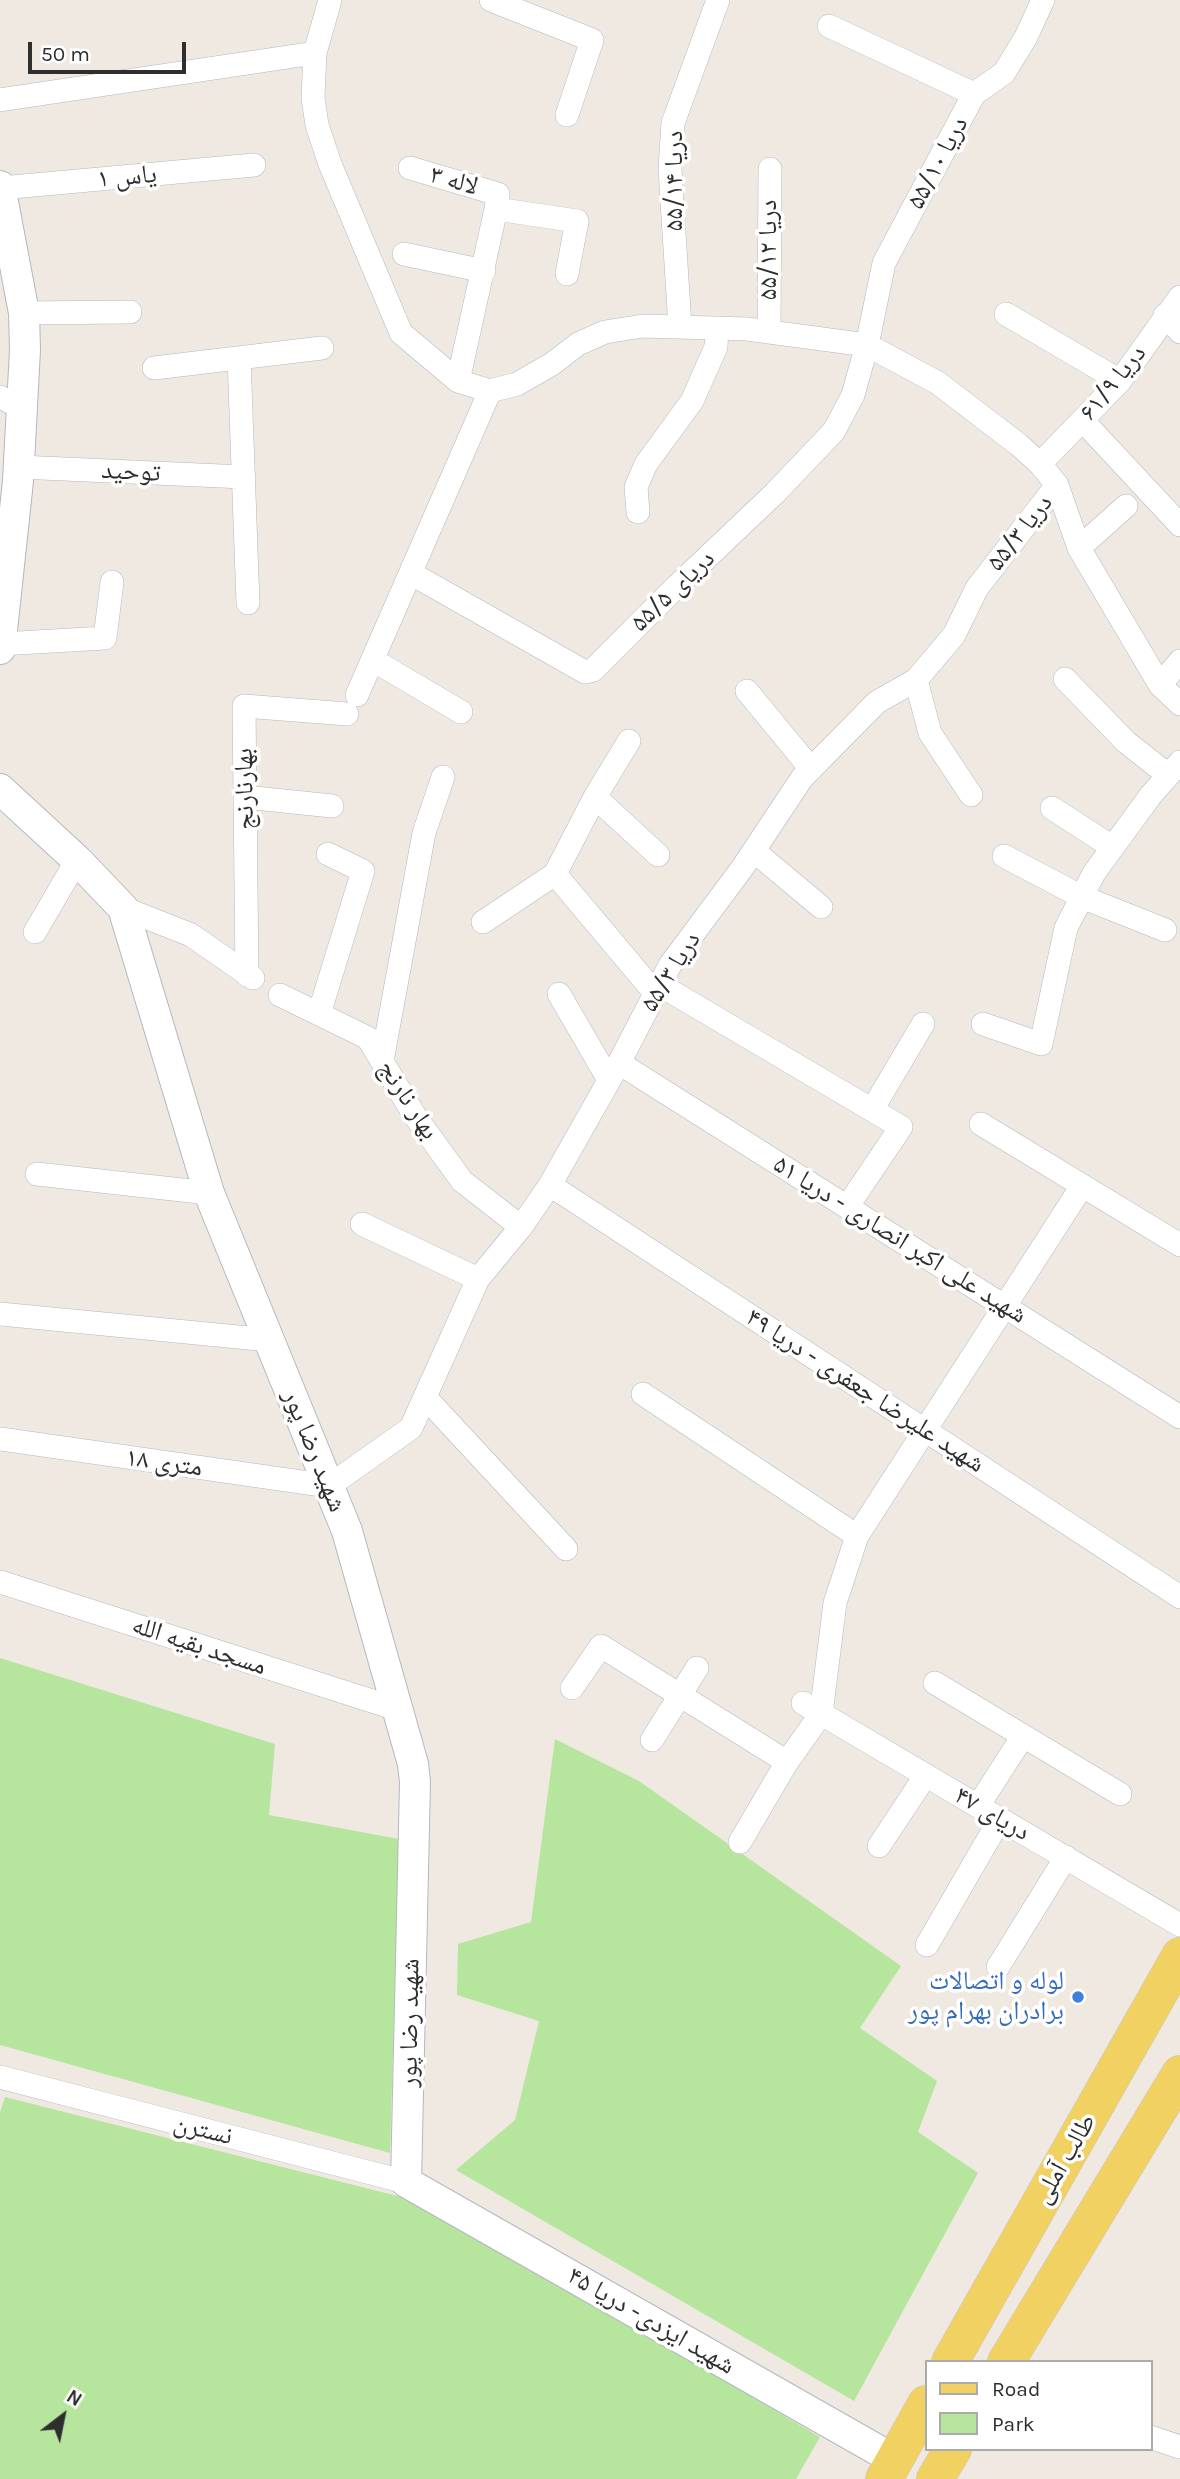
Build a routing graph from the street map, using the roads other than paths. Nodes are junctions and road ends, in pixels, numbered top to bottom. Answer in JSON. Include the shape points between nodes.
{"nodes":[{"id":1,"x":330,"y":0,"type":"edge"},
{"id":2,"x":491,"y":0,"type":"edge"},
{"id":3,"x":718,"y":0,"type":"edge"},
{"id":4,"x":1043,"y":0,"type":"edge"},
{"id":5,"x":829,"y":26,"type":"dead end"},
{"id":6,"x":315,"y":53,"type":"junction"},
{"id":7,"x":974,"y":94,"type":"junction"},
{"id":8,"x":0,"y":100,"type":"edge"},
{"id":9,"x":567,"y":115,"type":"dead end"},
{"id":10,"x":254,"y":165,"type":"dead end"},
{"id":11,"x":410,"y":169,"type":"dead end"},
{"id":12,"x":770,"y":169,"type":"dead end"},
{"id":13,"x":0,"y":187,"type":"edge"},
{"id":14,"x":497,"y":201,"type":"junction"},
{"id":15,"x":404,"y":254,"type":"dead end"},
{"id":16,"x":484,"y":271,"type":"junction"},
{"id":17,"x":567,"y":274,"type":"dead end"},
{"id":18,"x":1180,"y":297,"type":"edge"},
{"id":19,"x":130,"y":312,"type":"dead end"},
{"id":20,"x":24,"y":313,"type":"junction"},
{"id":21,"x":1006,"y":314,"type":"dead end"},
{"id":22,"x":1172,"y":324,"type":"edge"},
{"id":23,"x":680,"y":327,"type":"junction"},
{"id":24,"x":717,"y":328,"type":"junction"},
{"id":25,"x":769,"y":331,"type":"junction"},
{"id":26,"x":867,"y":345,"type":"junction"},
{"id":27,"x":322,"y":348,"type":"dead end"},
{"id":28,"x":239,"y":358,"type":"junction"},
{"id":29,"x":154,"y":368,"type":"dead end"},
{"id":30,"x":458,"y":381,"type":"junction"},
{"id":31,"x":1120,"y":381,"type":"junction"},
{"id":32,"x":490,"y":391,"type":"junction"},
{"id":33,"x":11,"y":402,"type":"edge"},
{"id":34,"x":1083,"y":421,"type":"junction"},
{"id":35,"x":1040,"y":464,"type":"junction"},
{"id":36,"x":19,"y":467,"type":"junction"},
{"id":37,"x":244,"y":477,"type":"junction"},
{"id":38,"x":1057,"y":485,"type":"junction"},
{"id":39,"x":1126,"y":506,"type":"dead end"},
{"id":40,"x":638,"y":512,"type":"dead end"},
{"id":41,"x":1180,"y":525,"type":"edge"},
{"id":42,"x":1079,"y":548,"type":"junction"},
{"id":43,"x":412,"y":573,"type":"junction"},
{"id":44,"x":112,"y":582,"type":"dead end"},
{"id":45,"x":248,"y":603,"type":"dead end"},
{"id":46,"x":0,"y":646,"type":"edge"},
{"id":47,"x":373,"y":660,"type":"junction"},
{"id":48,"x":1180,"y":661,"type":"edge"},
{"id":49,"x":1065,"y":679,"type":"dead end"},
{"id":50,"x":916,"y":680,"type":"junction"},
{"id":51,"x":1160,"y":685,"type":"junction"},
{"id":52,"x":747,"y":691,"type":"dead end"},
{"id":53,"x":1180,"y":704,"type":"edge"},
{"id":54,"x":461,"y":712,"type":"dead end"},
{"id":55,"x":629,"y":741,"type":"dead end"},
{"id":56,"x":1174,"y":768,"type":"edge"},
{"id":57,"x":811,"y":769,"type":"junction"},
{"id":58,"x":443,"y":777,"type":"dead end"},
{"id":59,"x":0,"y":789,"type":"edge"},
{"id":60,"x":971,"y":795,"type":"dead end"},
{"id":61,"x":245,"y":797,"type":"junction"},
{"id":62,"x":596,"y":797,"type":"junction"},
{"id":63,"x":332,"y":806,"type":"dead end"},
{"id":64,"x":1052,"y":808,"type":"dead end"},
{"id":65,"x":1112,"y":848,"type":"junction"},
{"id":66,"x":754,"y":851,"type":"junction"},
{"id":67,"x":328,"y":854,"type":"dead end"},
{"id":68,"x":658,"y":855,"type":"dead end"},
{"id":69,"x":1004,"y":856,"type":"dead end"},
{"id":70,"x":77,"y":860,"type":"junction"},
{"id":71,"x":555,"y":874,"type":"junction"},
{"id":72,"x":1082,"y":897,"type":"junction"},
{"id":73,"x":821,"y":907,"type":"dead end"},
{"id":74,"x":123,"y":908,"type":"junction"},
{"id":75,"x":484,"y":922,"type":"dead end"},
{"id":76,"x":1165,"y":930,"type":"dead end"},
{"id":77,"x":35,"y":932,"type":"dead end"},
{"id":78,"x":657,"y":989,"type":"junction"},
{"id":79,"x":559,"y":994,"type":"dead end"},
{"id":80,"x":280,"y":995,"type":"dead end"},
{"id":81,"x":319,"y":1014,"type":"junction"},
{"id":82,"x":923,"y":1024,"type":"dead end"},
{"id":83,"x":983,"y":1024,"type":"dead end"},
{"id":84,"x":382,"y":1061,"type":"junction"},
{"id":85,"x":614,"y":1072,"type":"junction"},
{"id":86,"x":872,"y":1110,"type":"junction"},
{"id":87,"x":981,"y":1124,"type":"dead end"},
{"id":88,"x":37,"y":1174,"type":"dead end"},
{"id":89,"x":550,"y":1185,"type":"junction"},
{"id":90,"x":1082,"y":1186,"type":"junction"},
{"id":91,"x":209,"y":1193,"type":"junction"},
{"id":92,"x":847,"y":1207,"type":"junction"},
{"id":93,"x":362,"y":1224,"type":"dead end"},
{"id":94,"x":521,"y":1227,"type":"junction"},
{"id":95,"x":1180,"y":1245,"type":"edge"},
{"id":96,"x":478,"y":1279,"type":"junction"},
{"id":97,"x":1005,"y":1306,"type":"junction"},
{"id":98,"x":0,"y":1314,"type":"edge"},
{"id":99,"x":269,"y":1340,"type":"junction"},
{"id":100,"x":643,"y":1394,"type":"dead end"},
{"id":101,"x":425,"y":1397,"type":"junction"},
{"id":102,"x":1180,"y":1417,"type":"edge"},
{"id":103,"x":926,"y":1430,"type":"junction"},
{"id":104,"x":0,"y":1439,"type":"edge"},
{"id":105,"x":329,"y":1486,"type":"junction"},
{"id":106,"x":857,"y":1536,"type":"junction"},
{"id":107,"x":566,"y":1549,"type":"dead end"},
{"id":108,"x":0,"y":1583,"type":"edge"},
{"id":109,"x":1180,"y":1597,"type":"edge"},
{"id":110,"x":697,"y":1668,"type":"dead end"},
{"id":111,"x":935,"y":1683,"type":"dead end"},
{"id":112,"x":572,"y":1688,"type":"dead end"},
{"id":113,"x":680,"y":1695,"type":"junction"},
{"id":114,"x":397,"y":1709,"type":"junction"},
{"id":115,"x":812,"y":1709,"type":"junction"},
{"id":116,"x":1023,"y":1736,"type":"junction"},
{"id":117,"x":652,"y":1740,"type":"dead end"},
{"id":118,"x":787,"y":1762,"type":"junction"},
{"id":119,"x":926,"y":1775,"type":"junction"},
{"id":120,"x":1120,"y":1794,"type":"dead end"},
{"id":121,"x":978,"y":1806,"type":"junction"},
{"id":122,"x":1000,"y":1819,"type":"junction"},
{"id":123,"x":740,"y":1842,"type":"dead end"},
{"id":124,"x":879,"y":1846,"type":"dead end"},
{"id":125,"x":1066,"y":1857,"type":"junction"},
{"id":126,"x":1180,"y":1925,"type":"edge"},
{"id":127,"x":928,"y":1945,"type":"dead end"},
{"id":128,"x":1176,"y":1966,"type":"edge"},
{"id":129,"x":998,"y":1967,"type":"dead end"},
{"id":130,"x":1179,"y":2076,"type":"edge"},
{"id":131,"x":0,"y":2077,"type":"edge"},
{"id":132,"x":407,"y":2182,"type":"junction"},
{"id":133,"x":951,"y":2360,"type":"edge"},
{"id":134,"x":1007,"y":2360,"type":"edge"},
{"id":135,"x":925,"y":2406,"type":"edge"},
{"id":136,"x":1152,"y":2437,"type":"edge"},
{"id":137,"x":1178,"y":2443,"type":"edge"},
{"id":138,"x":890,"y":2469,"type":"edge"}],
"edges":[{"from":1,"to":6,"type":"street"},
{"from":2,"to":9,"type":"street","via":[[592,40]]},
{"from":3,"to":23,"type":"street","name":"دریا ۵۵/۱۴","via":[[673,123],[670,169]]},
{"from":4,"to":7,"type":"street","name":"دریا ۵۵/۱۰","via":[[1004,73]]},
{"from":5,"to":7,"type":"street"},
{"from":6,"to":8,"type":"street"},
{"from":6,"to":30,"type":"street","via":[[317,125],[390,309],[401,333]]},
{"from":7,"to":26,"type":"street","name":"دریا ۵۵/۱۰","via":[[884,263]]},
{"from":10,"to":13,"type":"street","name":"یاس ۱"},
{"from":11,"to":14,"type":"street","name":"لاله ۳"},
{"from":12,"to":25,"type":"street","name":"دریا ۵۵/۱۲"},
{"from":13,"to":20,"type":"street"},
{"from":14,"to":16,"type":"street"},
{"from":14,"to":17,"type":"street","name":"لاله ۳","via":[[578,221]]},
{"from":15,"to":16,"type":"street"},
{"from":16,"to":30,"type":"street"},
{"from":18,"to":22,"type":"street","name":"دریا ۶۱/۹"},
{"from":19,"to":20,"type":"street"},
{"from":20,"to":33,"type":"street","via":[[25,350]]},
{"from":21,"to":31,"type":"street"},
{"from":22,"to":31,"type":"street","name":"دریا ۶۱/۹"},
{"from":23,"to":24,"type":"street"},
{"from":23,"to":32,"type":"street","via":[[605,332],[517,384]]},
{"from":24,"to":25,"type":"street"},
{"from":24,"to":40,"type":"street","via":[[716,347],[692,401],[646,464],[636,487]]},
{"from":25,"to":26,"type":"street"},
{"from":26,"to":35,"type":"street","via":[[939,383]]},
{"from":26,"to":43,"type":"street","name":"دریای ۵۵/۵","via":[[853,395],[834,431],[593,670],[585,672]]},
{"from":27,"to":28,"type":"street"},
{"from":28,"to":29,"type":"street"},
{"from":28,"to":37,"type":"street"},
{"from":30,"to":32,"type":"street"},
{"from":31,"to":34,"type":"street","name":"دریا ۶۱/۹"},
{"from":32,"to":43,"type":"street"},
{"from":33,"to":36,"type":"street"},
{"from":34,"to":35,"type":"street","name":"دریا ۶۱/۹"},
{"from":34,"to":41,"type":"street"},
{"from":35,"to":38,"type":"street"},
{"from":36,"to":37,"type":"street","name":"توحید"},
{"from":36,"to":46,"type":"street"},
{"from":37,"to":45,"type":"street"},
{"from":38,"to":42,"type":"street"},
{"from":38,"to":50,"type":"street","name":"دریا ۵۵/۳","via":[[977,588],[954,635]]},
{"from":39,"to":42,"type":"street"},
{"from":42,"to":51,"type":"street"},
{"from":43,"to":47,"type":"street"},
{"from":44,"to":46,"type":"street","via":[[106,638]]},
{"from":47,"to":54,"type":"street"},
{"from":47,"to":61,"type":"street","name":"بهارنارنج","via":[[352,704],[244,706]]},
{"from":48,"to":51,"type":"street"},
{"from":49,"to":56,"type":"street","via":[[1126,742]]},
{"from":50,"to":57,"type":"street","name":"دریا ۵۵/۳","via":[[877,702]]},
{"from":50,"to":60,"type":"street","via":[[930,733]]},
{"from":51,"to":53,"type":"street"},
{"from":52,"to":57,"type":"street"},
{"from":55,"to":62,"type":"street"},
{"from":56,"to":65,"type":"street"},
{"from":57,"to":66,"type":"street","name":"دریا ۵۵/۳"},
{"from":58,"to":84,"type":"street","via":[[424,833]]},
{"from":59,"to":70,"type":"street","name":"شهید رضا پور"},
{"from":61,"to":63,"type":"street"},
{"from":61,"to":74,"type":"street","name":"بهارنارنج","via":[[250,977],[191,935]]},
{"from":62,"to":68,"type":"street"},
{"from":62,"to":71,"type":"street"},
{"from":64,"to":65,"type":"street"},
{"from":65,"to":72,"type":"street"},
{"from":66,"to":73,"type":"street"},
{"from":66,"to":78,"type":"street","name":"دریا ۵۵/۳"},
{"from":67,"to":81,"type":"street","via":[[363,871]]},
{"from":69,"to":72,"type":"street"},
{"from":70,"to":74,"type":"street","name":"شهید رضا پور"},
{"from":70,"to":77,"type":"street"},
{"from":71,"to":75,"type":"street"},
{"from":71,"to":78,"type":"street"},
{"from":72,"to":76,"type":"street"},
{"from":72,"to":83,"type":"street","via":[[1066,928],[1041,1045]]},
{"from":74,"to":91,"type":"street","name":"شهید رضا پور"},
{"from":78,"to":85,"type":"street","name":"دریا ۵۵/۳"},
{"from":78,"to":86,"type":"street"},
{"from":79,"to":85,"type":"street"},
{"from":80,"to":81,"type":"street","name":"بهار نارنج"},
{"from":81,"to":84,"type":"street","name":"بهار نارنج","via":[[368,1038]]},
{"from":82,"to":86,"type":"street"},
{"from":84,"to":94,"type":"street","name":"بهار نارنج","via":[[463,1181]]},
{"from":85,"to":89,"type":"street","name":"دریا ۵۵/۳"},
{"from":85,"to":92,"type":"street","name":"شهید علی اکبر انصاری - دریا ۵۱"},
{"from":86,"to":92,"type":"street","via":[[901,1127]]},
{"from":87,"to":90,"type":"street"},
{"from":88,"to":91,"type":"street"},
{"from":89,"to":94,"type":"street","name":"دریا ۵۵/۳"},
{"from":89,"to":103,"type":"street","name":"شهید علیرضا جعفری - دریا ۴۹"},
{"from":90,"to":95,"type":"street"},
{"from":90,"to":97,"type":"street"},
{"from":91,"to":99,"type":"street","name":"شهید رضا پور"},
{"from":92,"to":97,"type":"street","name":"شهید علی اکبر انصاری - دریا ۵۱"},
{"from":93,"to":96,"type":"street"},
{"from":94,"to":96,"type":"street","name":"دریا ۵۵/۳"},
{"from":96,"to":101,"type":"street","name":"دریا ۵۵/۳"},
{"from":97,"to":102,"type":"street","name":"شهید علی اکبر انصاری - دریا ۵۱"},
{"from":97,"to":103,"type":"street"},
{"from":98,"to":99,"type":"street"},
{"from":99,"to":105,"type":"street","name":"شهید رضا پور"},
{"from":100,"to":106,"type":"street"},
{"from":101,"to":105,"type":"street","name":"دریا ۵۵/۳","via":[[411,1428]]},
{"from":101,"to":107,"type":"street"},
{"from":103,"to":106,"type":"street"},
{"from":103,"to":109,"type":"street","name":"شهید علیرضا جعفری - دریا ۴۹"},
{"from":104,"to":105,"type":"street","name":"۱۸ متری"},
{"from":105,"to":114,"type":"street","name":"شهید رضا پور","via":[[347,1531]]},
{"from":106,"to":115,"type":"street","via":[[835,1603]]},
{"from":108,"to":114,"type":"street","name":"مسجد بقیه الله"},
{"from":110,"to":113,"type":"street"},
{"from":111,"to":116,"type":"street"},
{"from":112,"to":113,"type":"street","via":[[601,1646]]},
{"from":113,"to":117,"type":"street"},
{"from":113,"to":118,"type":"street"},
{"from":114,"to":132,"type":"street","name":"شهید رضا پور","via":[[413,1764],[416,1804]]},
{"from":115,"to":118,"type":"street"},
{"from":115,"to":119,"type":"street","name":"دریای ۴۷"},
{"from":116,"to":120,"type":"street"},
{"from":116,"to":121,"type":"street"},
{"from":118,"to":123,"type":"street"},
{"from":119,"to":121,"type":"street","name":"دریای ۴۷"},
{"from":119,"to":124,"type":"street"},
{"from":121,"to":122,"type":"street","name":"دریای ۴۷"},
{"from":122,"to":125,"type":"street","name":"دریای ۴۷"},
{"from":122,"to":127,"type":"street"},
{"from":125,"to":126,"type":"street","name":"دریای ۴۷"},
{"from":125,"to":129,"type":"street"},
{"from":128,"to":133,"type":"main road","name":"طالب آملی"},
{"from":130,"to":134,"type":"main road","name":"طالب آملی"},
{"from":131,"to":132,"type":"street","name":"نسترن"},
{"from":132,"to":138,"type":"street","name":"شهید ایزدی- دریا ۴۵"},
{"from":135,"to":138,"type":"main road"},
{"from":136,"to":137,"type":"street"}]}
